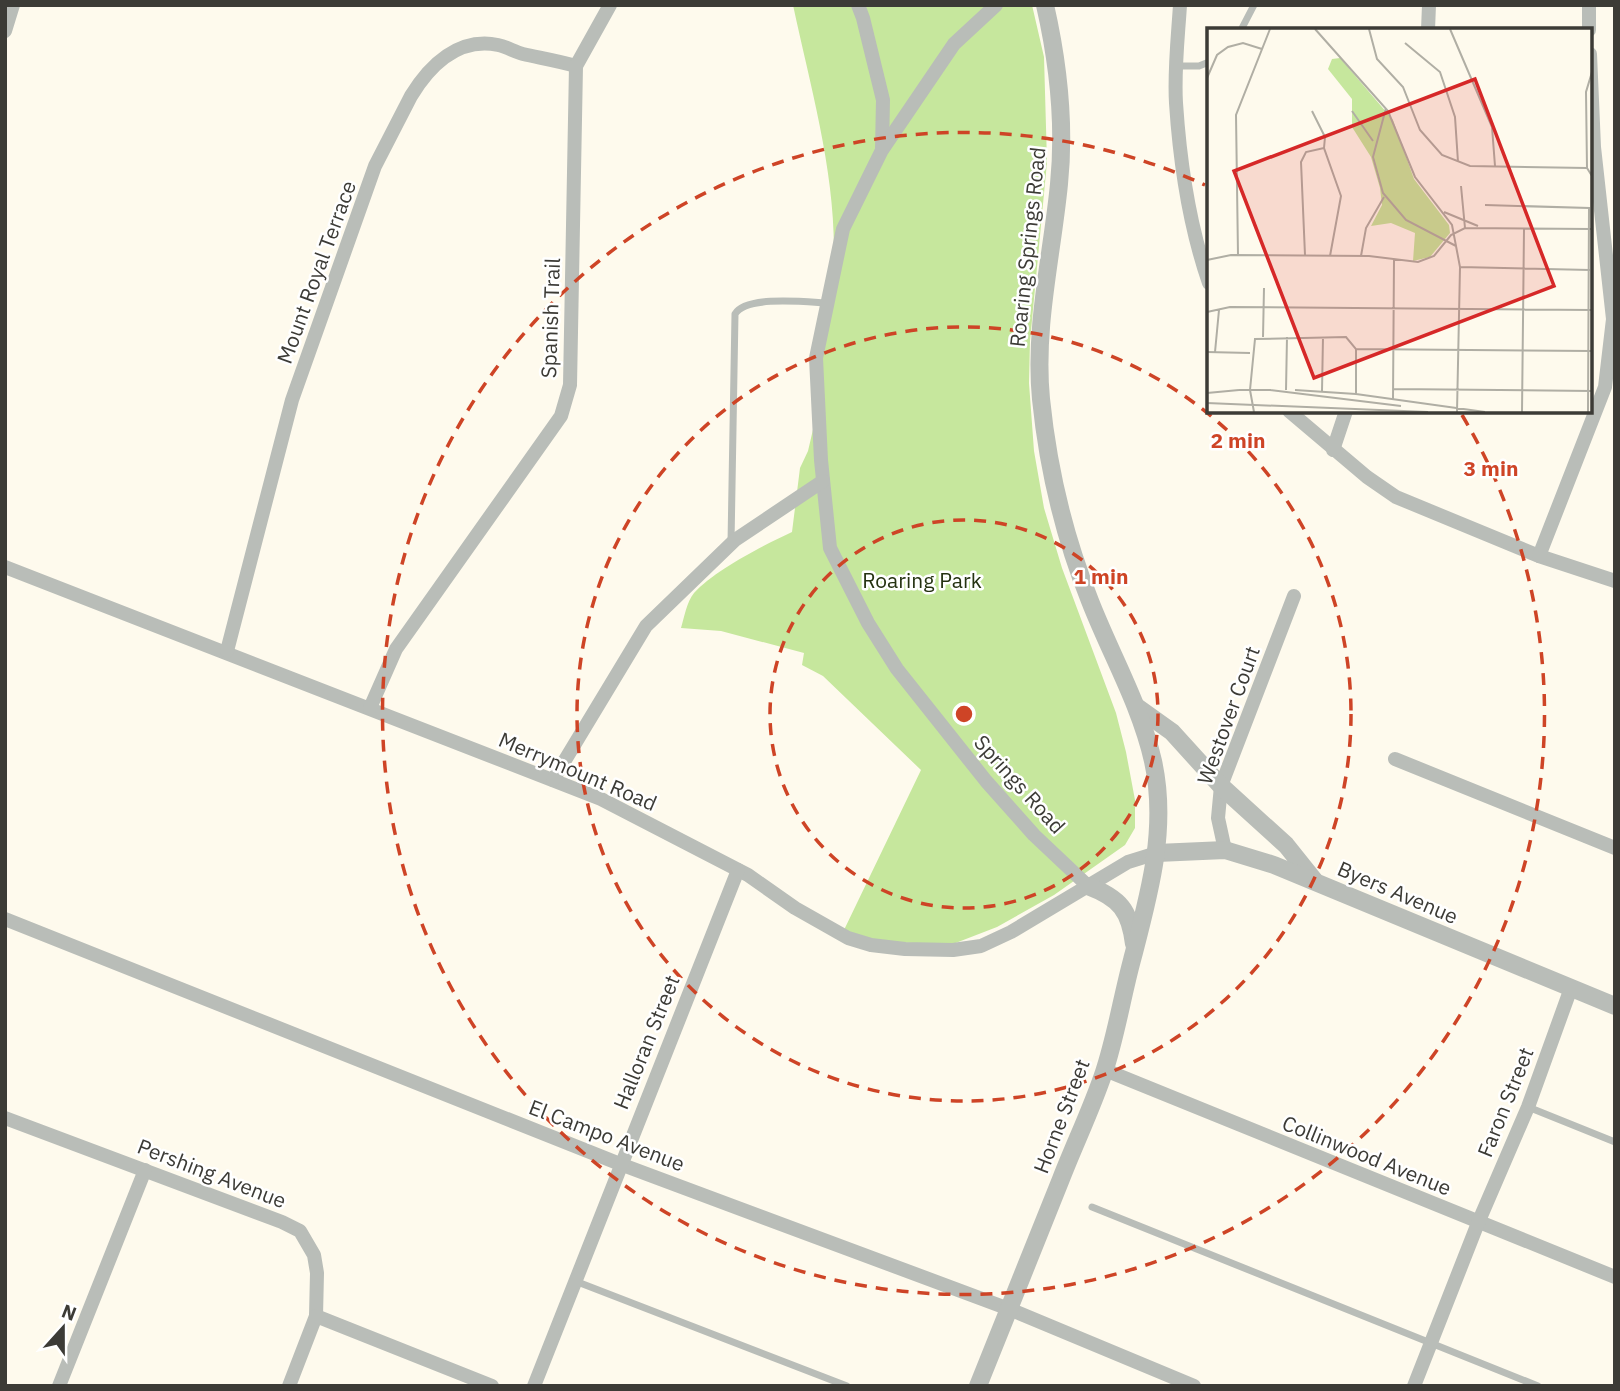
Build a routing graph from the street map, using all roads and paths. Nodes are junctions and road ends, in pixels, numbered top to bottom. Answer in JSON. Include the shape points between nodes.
{"nodes":[{"id":1,"x":13,"y":5,"type":"edge"},
{"id":2,"x":610,"y":5,"type":"edge"},
{"id":3,"x":858,"y":5,"type":"edge"},
{"id":4,"x":996,"y":5,"type":"edge"},
{"id":5,"x":1045,"y":5,"type":"edge"},
{"id":6,"x":1180,"y":5,"type":"edge"},
{"id":7,"x":1254,"y":5,"type":"edge"},
{"id":8,"x":1429,"y":5,"type":"edge"},
{"id":9,"x":1588,"y":5,"type":"edge"},
{"id":10,"x":1242,"y":28,"type":"edge"},
{"id":11,"x":1428,"y":28,"type":"edge"},
{"id":12,"x":1589,"y":28,"type":"edge"},
{"id":13,"x":5,"y":31,"type":"edge"},
{"id":14,"x":1207,"y":63,"type":"edge"},
{"id":15,"x":576,"y":66,"type":"junction"},
{"id":16,"x":1177,"y":66,"type":"junction"},
{"id":17,"x":1592,"y":100,"type":"edge"},
{"id":18,"x":882,"y":150,"type":"junction"},
{"id":19,"x":1207,"y":277,"type":"edge"},
{"id":20,"x":828,"y":303,"type":"junction"},
{"id":21,"x":1291,"y":413,"type":"edge"},
{"id":22,"x":1345,"y":413,"type":"edge"},
{"id":23,"x":1334,"y":450,"type":"junction"},
{"id":24,"x":823,"y":481,"type":"junction"},
{"id":25,"x":731,"y":544,"type":"junction"},
{"id":26,"x":1539,"y":556,"type":"junction"},
{"id":27,"x":5,"y":567,"type":"edge"},
{"id":28,"x":1615,"y":581,"type":"edge"},
{"id":29,"x":1294,"y":596,"type":"dead end"},
{"id":30,"x":227,"y":651,"type":"junction"},
{"id":31,"x":1138,"y":707,"type":"junction"},
{"id":32,"x":370,"y":708,"type":"junction"},
{"id":33,"x":1395,"y":759,"type":"dead end"},
{"id":34,"x":553,"y":780,"type":"junction"},
{"id":35,"x":1221,"y":786,"type":"junction"},
{"id":36,"x":1615,"y":848,"type":"edge"},
{"id":37,"x":1225,"y":850,"type":"junction"},
{"id":38,"x":1157,"y":853,"type":"junction"},
{"id":39,"x":738,"y":870,"type":"junction"},
{"id":40,"x":1317,"y":883,"type":"junction"},
{"id":41,"x":1088,"y":886,"type":"junction"},
{"id":42,"x":5,"y":919,"type":"edge"},
{"id":43,"x":1135,"y":947,"type":"junction"},
{"id":44,"x":1570,"y":988,"type":"junction"},
{"id":45,"x":1615,"y":1006,"type":"edge"},
{"id":46,"x":1105,"y":1070,"type":"junction"},
{"id":47,"x":1528,"y":1107,"type":"junction"},
{"id":48,"x":5,"y":1118,"type":"edge"},
{"id":49,"x":1615,"y":1142,"type":"edge"},
{"id":50,"x":620,"y":1164,"type":"junction"},
{"id":51,"x":145,"y":1170,"type":"junction"},
{"id":52,"x":1092,"y":1207,"type":"dead end"},
{"id":53,"x":1478,"y":1223,"type":"junction"},
{"id":54,"x":1615,"y":1277,"type":"edge"},
{"id":55,"x":575,"y":1281,"type":"junction"},
{"id":56,"x":1009,"y":1308,"type":"junction"},
{"id":57,"x":316,"y":1316,"type":"junction"},
{"id":58,"x":1431,"y":1343,"type":"junction"},
{"id":59,"x":59,"y":1386,"type":"edge"},
{"id":60,"x":289,"y":1386,"type":"edge"},
{"id":61,"x":492,"y":1386,"type":"edge"},
{"id":62,"x":534,"y":1386,"type":"edge"},
{"id":63,"x":847,"y":1386,"type":"edge"},
{"id":64,"x":978,"y":1386,"type":"edge"},
{"id":65,"x":1194,"y":1386,"type":"edge"},
{"id":66,"x":1414,"y":1386,"type":"edge"},
{"id":67,"x":1538,"y":1386,"type":"edge"}],
"edges":[{"from":1,"to":13,"type":"street"},
{"from":2,"to":15,"type":"street","name":"Spanish Trail"},
{"from":3,"to":18,"type":"street","name":"Springs Road","via":[[883,100]]},
{"from":4,"to":18,"type":"street","name":"Springs Road","via":[[954,44]]},
{"from":5,"to":31,"type":"street","name":"Roaring Springs Road","via":[[1054,44],[1060,128],[1059,182],[1038,345],[1046,436],[1056,497],[1070,543],[1090,601]]},
{"from":6,"to":16,"type":"street"},
{"from":7,"to":10,"type":"lane"},
{"from":8,"to":11,"type":"street"},
{"from":9,"to":12,"type":"street"},
{"from":14,"to":16,"type":"lane"},
{"from":15,"to":30,"type":"street","name":"Mount Royal Terrace","via":[[483,43],[448,53],[411,96],[375,166],[292,400]]},
{"from":15,"to":32,"type":"street","name":"Spanish Trail","via":[[570,385],[561,416],[396,649]]},
{"from":16,"to":19,"type":"street","via":[[1184,175],[1195,241]]},
{"from":17,"to":26,"type":"street","via":[[1613,319],[1605,387]]},
{"from":18,"to":20,"type":"street","name":"Springs Road","via":[[843,229]]},
{"from":20,"to":24,"type":"street","name":"Springs Road","via":[[816,358]]},
{"from":20,"to":25,"type":"lane","via":[[785,300],[745,305],[735,313]]},
{"from":21,"to":23,"type":"street"},
{"from":22,"to":23,"type":"street"},
{"from":23,"to":26,"type":"street","via":[[1396,497]]},
{"from":24,"to":25,"type":"street"},
{"from":24,"to":41,"type":"street","name":"Springs Road","via":[[830,548],[897,669],[986,781]]},
{"from":25,"to":34,"type":"street","via":[[646,626]]},
{"from":26,"to":28,"type":"street"},
{"from":27,"to":30,"type":"street","name":"Merrymount Road"},
{"from":29,"to":35,"type":"street","name":"Westover Court"},
{"from":30,"to":32,"type":"street","name":"Merrymount Road"},
{"from":31,"to":35,"type":"street","via":[[1172,732]]},
{"from":31,"to":38,"type":"street","name":"Roaring Springs Road","via":[[1159,804]]},
{"from":32,"to":34,"type":"street","name":"Merrymount Road"},
{"from":33,"to":36,"type":"street"},
{"from":34,"to":39,"type":"street","name":"Merrymount Road","via":[[601,799]]},
{"from":35,"to":37,"type":"street","name":"Westover Court","via":[[1219,818]]},
{"from":35,"to":40,"type":"street","via":[[1286,845]]},
{"from":37,"to":38,"type":"street","name":"Byers Avenue"},
{"from":37,"to":40,"type":"street","name":"Byers Avenue"},
{"from":38,"to":41,"type":"street","name":"Merrymount Road","via":[[1128,862]]},
{"from":38,"to":43,"type":"street","name":"Horne Street"},
{"from":39,"to":41,"type":"street","name":"Merrymount Road","via":[[848,938],[905,949],[981,946]]},
{"from":39,"to":50,"type":"street","name":"Halloran Street"},
{"from":40,"to":44,"type":"street","name":"Byers Avenue"},
{"from":41,"to":43,"type":"street","via":[[1116,900],[1126,911]]},
{"from":42,"to":50,"type":"street","name":"El Campo Avenue"},
{"from":43,"to":46,"type":"street","name":"Horne Street"},
{"from":44,"to":45,"type":"street","name":"Byers Avenue"},
{"from":44,"to":47,"type":"street","name":"Faron Street"},
{"from":46,"to":53,"type":"street","name":"Collinwood Avenue"},
{"from":46,"to":56,"type":"street","name":"Horne Street"},
{"from":47,"to":49,"type":"lane"},
{"from":47,"to":53,"type":"street","name":"Faron Street"},
{"from":48,"to":51,"type":"street","name":"Pershing Avenue"},
{"from":50,"to":55,"type":"street","name":"Halloran Street"},
{"from":50,"to":56,"type":"street","name":"El Campo Avenue"},
{"from":51,"to":57,"type":"street","name":"Pershing Avenue","via":[[300,1231],[314,1255]]},
{"from":51,"to":59,"type":"street"},
{"from":52,"to":58,"type":"lane"},
{"from":53,"to":54,"type":"street","name":"Collinwood Avenue"},
{"from":53,"to":58,"type":"street","name":"Faron Street"},
{"from":55,"to":62,"type":"street","name":"Halloran Street"},
{"from":55,"to":63,"type":"lane"},
{"from":56,"to":64,"type":"street","name":"Horne Street"},
{"from":56,"to":65,"type":"street","name":"El Campo Avenue"},
{"from":57,"to":60,"type":"street"},
{"from":57,"to":61,"type":"street"},
{"from":58,"to":66,"type":"street","name":"Faron Street"},
{"from":58,"to":67,"type":"lane"}]}
